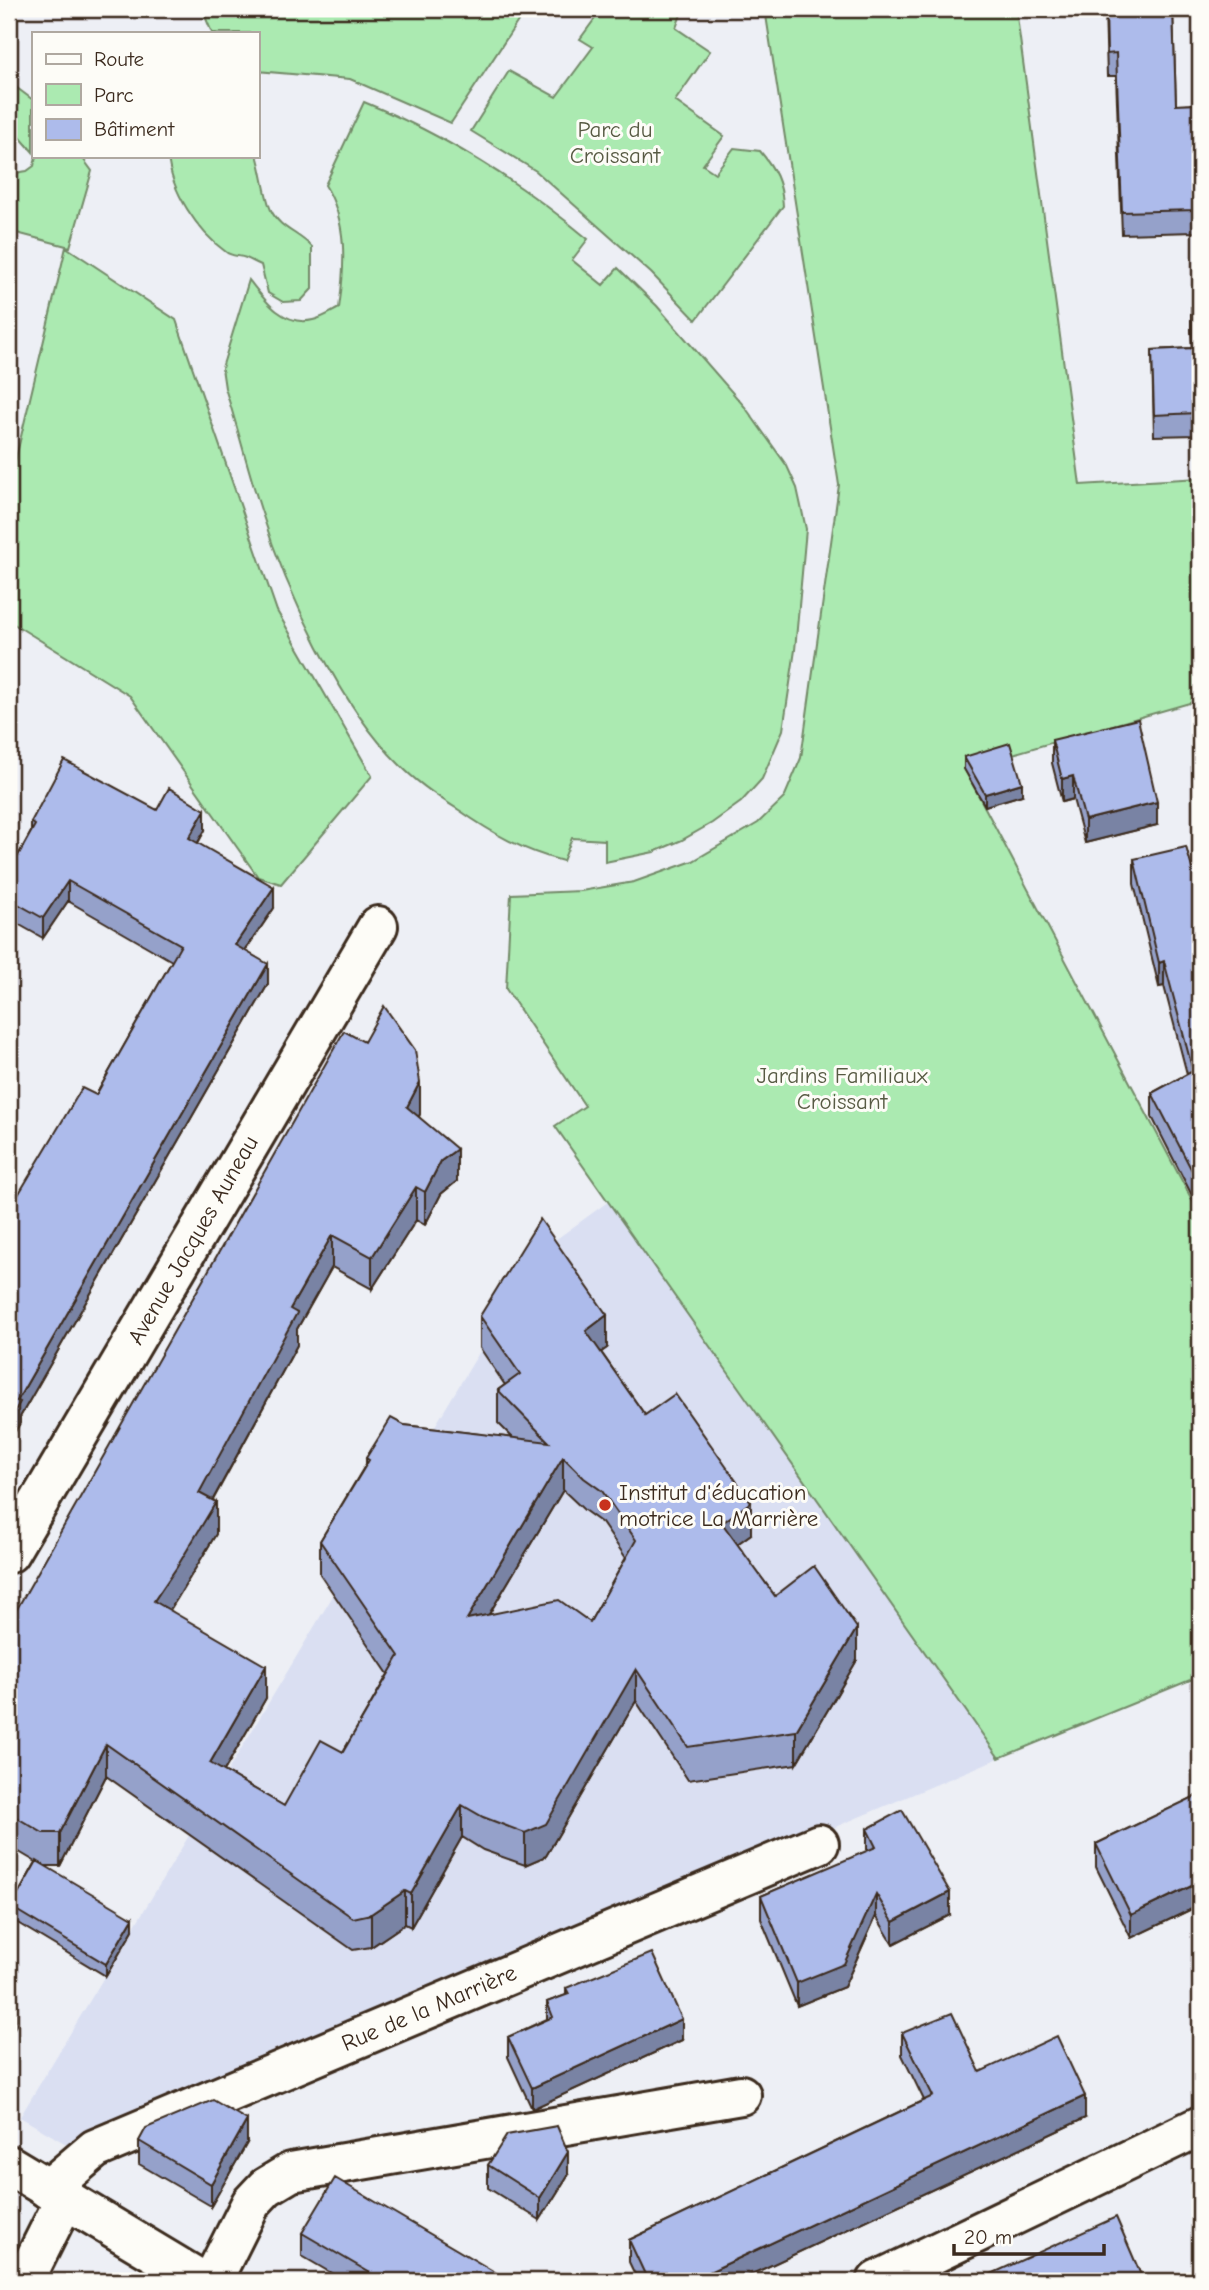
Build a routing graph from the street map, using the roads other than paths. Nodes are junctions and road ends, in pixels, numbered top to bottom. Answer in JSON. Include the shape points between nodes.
{"nodes":[{"id":1,"x":378,"y":926,"type":"dead end"},
{"id":2,"x":9,"y":1553,"type":"edge"},
{"id":3,"x":819,"y":1844,"type":"dead end"},
{"id":4,"x":741,"y":2095,"type":"dead end"},
{"id":5,"x":1200,"y":2126,"type":"edge"},
{"id":6,"x":9,"y":2165,"type":"edge"},
{"id":7,"x":56,"y":2194,"type":"junction"},
{"id":8,"x":24,"y":2281,"type":"edge"},
{"id":9,"x":202,"y":2281,"type":"edge"},
{"id":10,"x":212,"y":2281,"type":"edge"},
{"id":11,"x":877,"y":2281,"type":"edge"}],
"edges":[{"from":1,"to":2,"type":"street","name":"Avenue Jacques Auneau"},
{"from":3,"to":7,"type":"street","name":"Rue de la Marrière","via":[[94,2149]]},
{"from":4,"to":10,"type":"street","via":[[291,2172],[251,2203]]},
{"from":5,"to":11,"type":"street"},
{"from":6,"to":7,"type":"street"},
{"from":7,"to":8,"type":"street"},
{"from":7,"to":9,"type":"street"}]}
